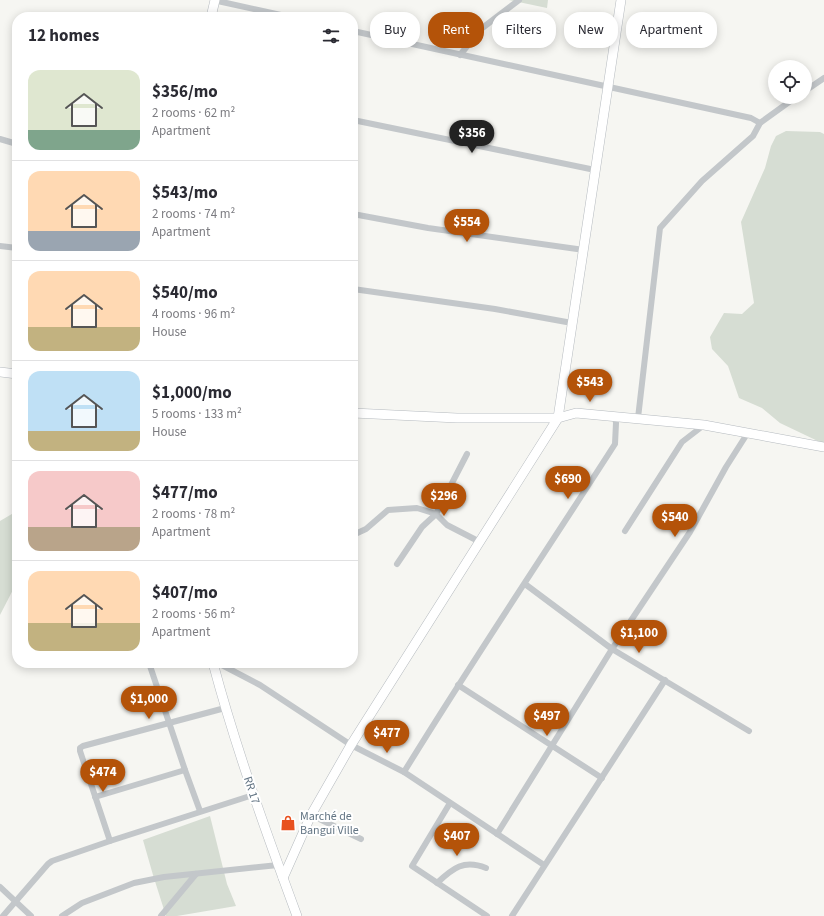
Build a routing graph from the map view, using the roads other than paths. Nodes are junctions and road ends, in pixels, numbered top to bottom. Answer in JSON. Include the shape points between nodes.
{"nodes":[{"id":1,"x":214,"y":0,"type":"edge"},
{"id":2,"x":519,"y":0,"type":"edge"},
{"id":3,"x":621,"y":0,"type":"edge"},
{"id":4,"x":212,"y":12,"type":"edge"},
{"id":5,"x":268,"y":12,"type":"edge"},
{"id":6,"x":358,"y":32,"type":"edge"},
{"id":7,"x":460,"y":55,"type":"junction"},
{"id":8,"x":824,"y":78,"type":"edge"},
{"id":9,"x":812,"y":86,"type":"edge"},
{"id":10,"x":608,"y":87,"type":"junction"},
{"id":11,"x":786,"y":104,"type":"edge"},
{"id":12,"x":358,"y":121,"type":"edge"},
{"id":13,"x":760,"y":123,"type":"junction"},
{"id":14,"x":0,"y":139,"type":"edge"},
{"id":15,"x":12,"y":143,"type":"edge"},
{"id":16,"x":596,"y":170,"type":"junction"},
{"id":17,"x":358,"y":215,"type":"edge"},
{"id":18,"x":0,"y":246,"type":"edge"},
{"id":19,"x":12,"y":247,"type":"edge"},
{"id":20,"x":584,"y":250,"type":"junction"},
{"id":21,"x":358,"y":290,"type":"edge"},
{"id":22,"x":572,"y":323,"type":"junction"},
{"id":23,"x":0,"y":372,"type":"edge"},
{"id":24,"x":12,"y":373,"type":"edge"},
{"id":25,"x":358,"y":414,"type":"edge"},
{"id":26,"x":614,"y":416,"type":"junction"},
{"id":27,"x":558,"y":418,"type":"junction"},
{"id":28,"x":638,"y":418,"type":"junction"},
{"id":29,"x":704,"y":425,"type":"junction"},
{"id":30,"x":747,"y":434,"type":"junction"},
{"id":31,"x":824,"y":447,"type":"edge"},
{"id":32,"x":466,"y":454,"type":"dead end"},
{"id":33,"x":436,"y":514,"type":"junction"},
{"id":34,"x":626,"y":531,"type":"dead end"},
{"id":35,"x":358,"y":533,"type":"edge"},
{"id":36,"x":480,"y":542,"type":"junction"},
{"id":37,"x":397,"y":564,"type":"dead end"},
{"id":38,"x":525,"y":584,"type":"junction"},
{"id":39,"x":612,"y":649,"type":"junction"},
{"id":40,"x":151,"y":668,"type":"edge"},
{"id":41,"x":214,"y":668,"type":"edge"},
{"id":42,"x":228,"y":668,"type":"edge"},
{"id":43,"x":665,"y":680,"type":"junction"},
{"id":44,"x":458,"y":685,"type":"junction"},
{"id":45,"x":225,"y":708,"type":"junction"},
{"id":46,"x":169,"y":724,"type":"junction"},
{"id":47,"x":749,"y":732,"type":"dead end"},
{"id":48,"x":351,"y":745,"type":"junction"},
{"id":49,"x":552,"y":745,"type":"junction"},
{"id":50,"x":185,"y":770,"type":"junction"},
{"id":51,"x":404,"y":772,"type":"junction"},
{"id":52,"x":602,"y":778,"type":"junction"},
{"id":53,"x":253,"y":795,"type":"junction"},
{"id":54,"x":95,"y":797,"type":"junction"},
{"id":55,"x":450,"y":803,"type":"junction"},
{"id":56,"x":200,"y":811,"type":"junction"},
{"id":57,"x":312,"y":815,"type":"junction"},
{"id":58,"x":497,"y":834,"type":"junction"},
{"id":59,"x":361,"y":839,"type":"dead end"},
{"id":60,"x":110,"y":840,"type":"junction"},
{"id":61,"x":544,"y":864,"type":"junction"},
{"id":62,"x":278,"y":865,"type":"junction"},
{"id":63,"x":486,"y":868,"type":"dead end"},
{"id":64,"x":196,"y":874,"type":"junction"},
{"id":65,"x":283,"y":878,"type":"junction"},
{"id":66,"x":437,"y":883,"type":"junction"},
{"id":67,"x":0,"y":887,"type":"edge"},
{"id":68,"x":16,"y":901,"type":"junction"},
{"id":69,"x":4,"y":916,"type":"edge"},
{"id":70,"x":31,"y":916,"type":"edge"},
{"id":71,"x":62,"y":916,"type":"edge"},
{"id":72,"x":161,"y":916,"type":"edge"},
{"id":73,"x":297,"y":916,"type":"edge"},
{"id":74,"x":487,"y":916,"type":"edge"},
{"id":75,"x":512,"y":916,"type":"edge"}],
"edges":[{"from":1,"to":4,"type":"street"},
{"from":1,"to":5,"type":"street"},
{"from":2,"to":7,"type":"street","via":[[481,29]]},
{"from":3,"to":10,"type":"street"},
{"from":6,"to":7,"type":"street"},
{"from":7,"to":10,"type":"street"},
{"from":8,"to":9,"type":"street"},
{"from":10,"to":13,"type":"street","via":[[750,118]]},
{"from":10,"to":16,"type":"street"},
{"from":11,"to":13,"type":"street"},
{"from":12,"to":16,"type":"street"},
{"from":13,"to":28,"type":"street","via":[[753,136],[702,181],[660,228]]},
{"from":14,"to":15,"type":"street"},
{"from":16,"to":20,"type":"street"},
{"from":17,"to":20,"type":"street","via":[[428,228]]},
{"from":18,"to":19,"type":"street"},
{"from":20,"to":22,"type":"street"},
{"from":21,"to":22,"type":"street"},
{"from":22,"to":27,"type":"street"},
{"from":23,"to":24,"type":"street"},
{"from":25,"to":27,"type":"street"},
{"from":26,"to":27,"type":"street","via":[[576,413]]},
{"from":26,"to":28,"type":"street"},
{"from":26,"to":38,"type":"street","via":[[615,444]]},
{"from":27,"to":36,"type":"street"},
{"from":28,"to":29,"type":"street"},
{"from":29,"to":30,"type":"street"},
{"from":29,"to":34,"type":"street","via":[[682,442]]},
{"from":30,"to":31,"type":"street"},
{"from":30,"to":39,"type":"street","via":[[690,532]]},
{"from":32,"to":33,"type":"street"},
{"from":33,"to":35,"type":"street","via":[[417,508],[388,510]]},
{"from":33,"to":36,"type":"street","via":[[447,525]]},
{"from":33,"to":37,"type":"street","via":[[422,527]]},
{"from":36,"to":48,"type":"street"},
{"from":38,"to":39,"type":"street"},
{"from":38,"to":44,"type":"street"},
{"from":39,"to":43,"type":"street"},
{"from":39,"to":49,"type":"street"},
{"from":40,"to":46,"type":"street"},
{"from":41,"to":45,"type":"street","name":"RR 17","number":"RR 17"},
{"from":42,"to":48,"type":"street","via":[[260,685]]},
{"from":43,"to":47,"type":"street"},
{"from":43,"to":52,"type":"street"},
{"from":44,"to":49,"type":"street"},
{"from":44,"to":51,"type":"street"},
{"from":45,"to":46,"type":"street"},
{"from":45,"to":53,"type":"street","name":"RR 17","number":"RR 17"},
{"from":46,"to":50,"type":"street"},
{"from":46,"to":54,"type":"street","via":[[80,748]]},
{"from":48,"to":51,"type":"street"},
{"from":48,"to":57,"type":"street"},
{"from":49,"to":52,"type":"street"},
{"from":49,"to":58,"type":"street"},
{"from":50,"to":54,"type":"street"},
{"from":50,"to":56,"type":"street"},
{"from":51,"to":55,"type":"street"},
{"from":52,"to":61,"type":"street"},
{"from":53,"to":56,"type":"street"},
{"from":53,"to":62,"type":"street","name":"RR 17","number":"RR 17"},
{"from":54,"to":60,"type":"street"},
{"from":55,"to":58,"type":"street"},
{"from":55,"to":66,"type":"street","via":[[412,866]]},
{"from":56,"to":60,"type":"street"},
{"from":57,"to":59,"type":"street"},
{"from":57,"to":65,"type":"street"},
{"from":58,"to":61,"type":"street"},
{"from":60,"to":68,"type":"street","via":[[48,864]]},
{"from":61,"to":75,"type":"street"},
{"from":62,"to":64,"type":"street"},
{"from":62,"to":65,"type":"street","name":"RR 17","number":"RR 17"},
{"from":63,"to":66,"type":"street","via":[[475,864],[460,866],[451,870]]},
{"from":64,"to":71,"type":"street","via":[[129,884],[82,903]]},
{"from":64,"to":72,"type":"street"},
{"from":65,"to":73,"type":"street","name":"RR 17","number":"RR 17"},
{"from":66,"to":74,"type":"street"},
{"from":67,"to":68,"type":"street"},
{"from":68,"to":69,"type":"street"},
{"from":68,"to":70,"type":"street"}]}
